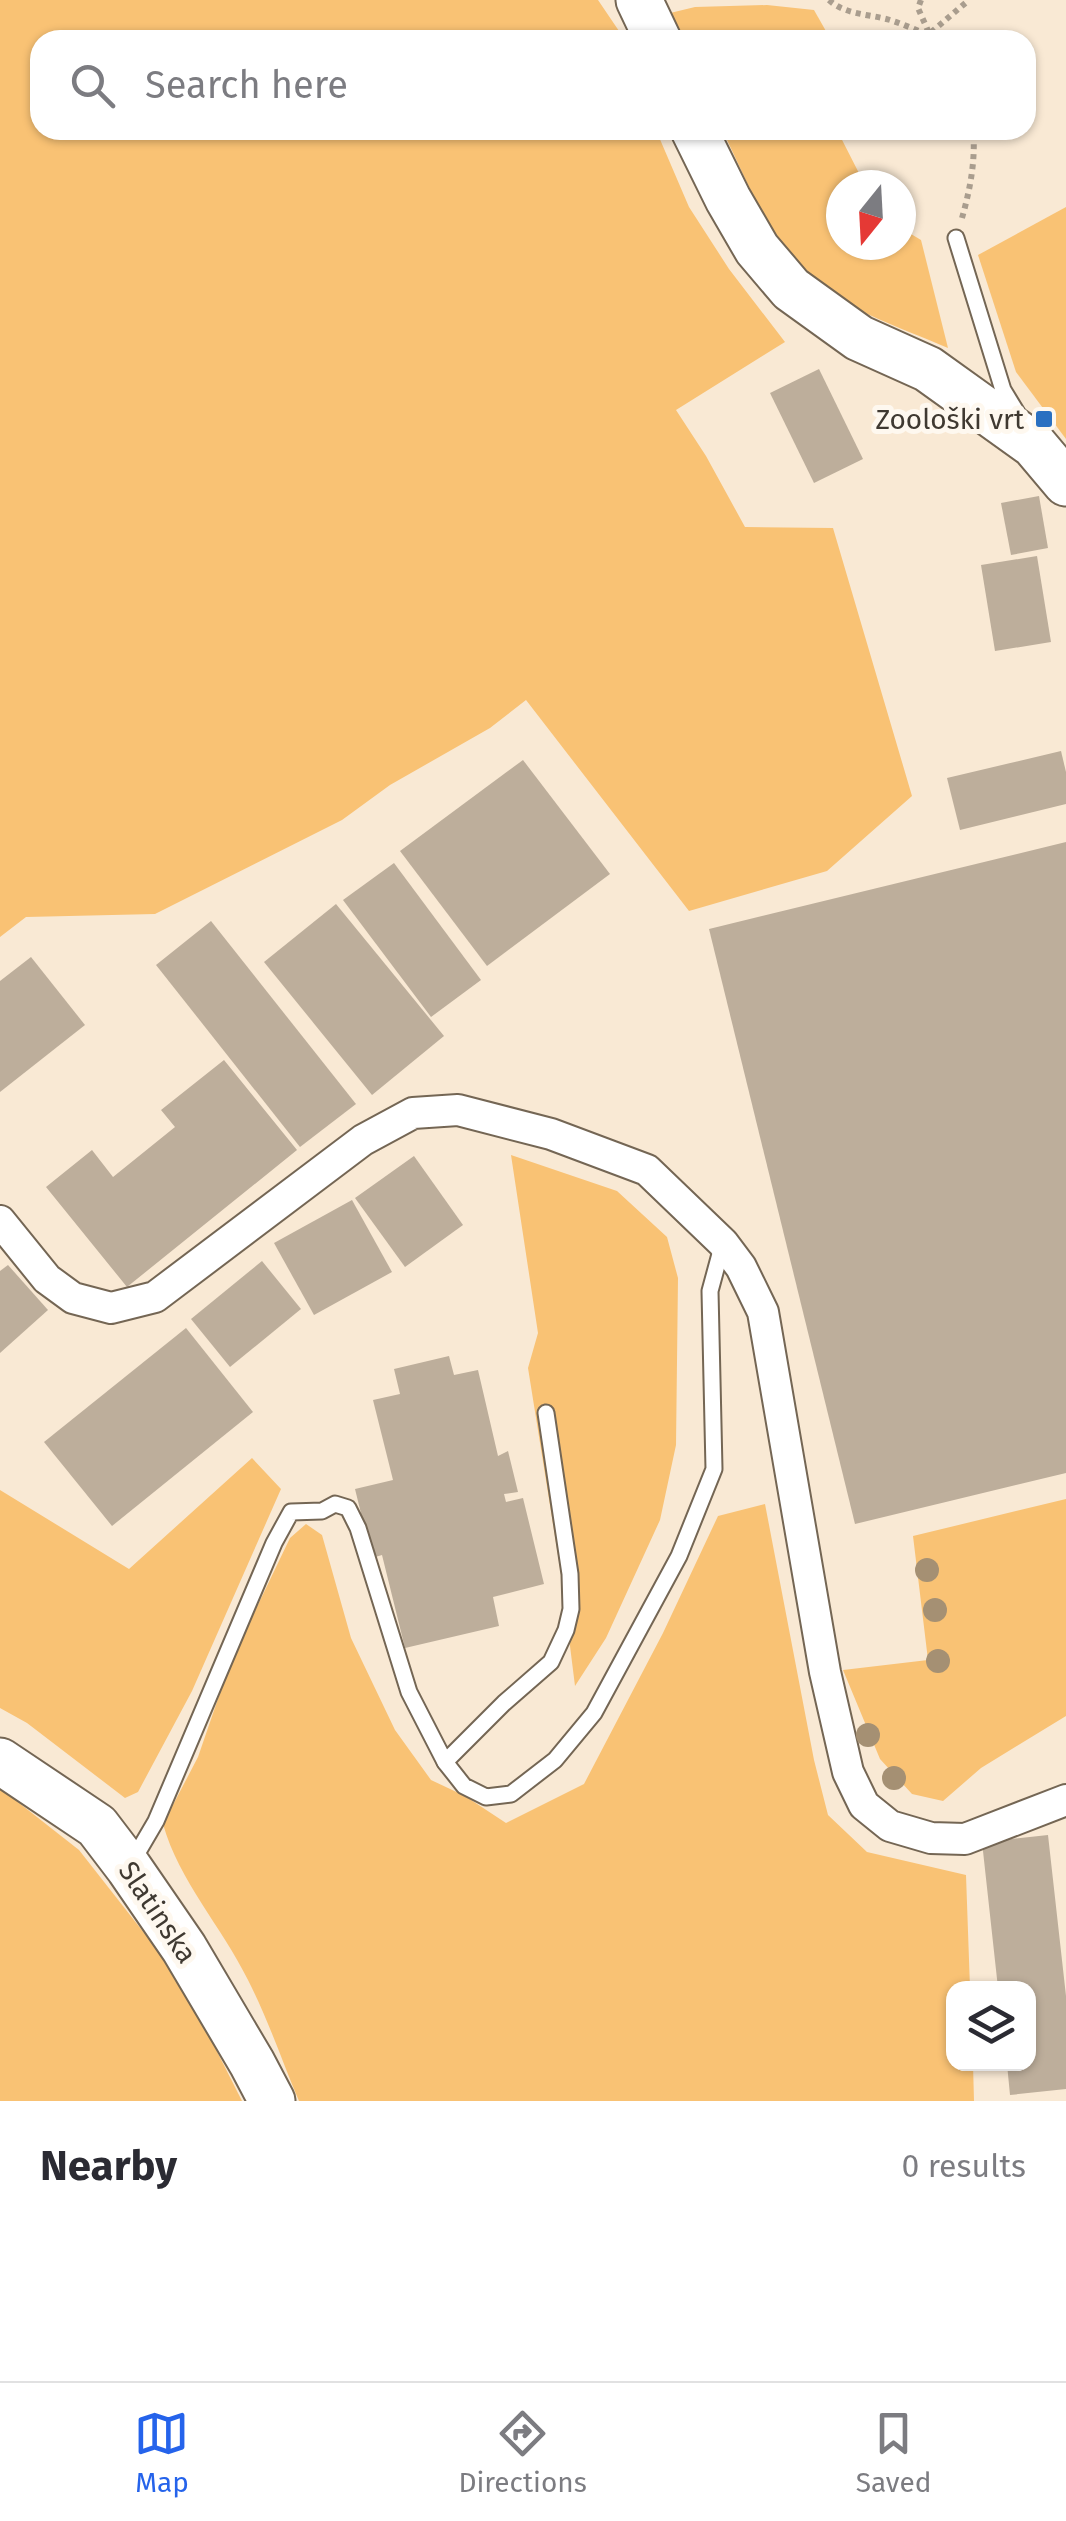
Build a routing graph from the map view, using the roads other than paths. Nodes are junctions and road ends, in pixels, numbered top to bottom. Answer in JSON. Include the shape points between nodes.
{"nodes":[{"id":1,"x":639,"y":0,"type":"edge"},
{"id":2,"x":653,"y":30,"type":"edge"},
{"id":3,"x":699,"y":140,"type":"edge"},
{"id":4,"x":956,"y":238,"type":"road end"},
{"id":5,"x":1034,"y":445,"type":"junction"},
{"id":6,"x":1066,"y":483,"type":"edge"},
{"id":7,"x":0,"y":1221,"type":"edge"},
{"id":8,"x":723,"y":1243,"type":"junction"},
{"id":9,"x":546,"y":1413,"type":"dead end"},
{"id":10,"x":0,"y":1761,"type":"edge"},
{"id":11,"x":445,"y":1762,"type":"junction"},
{"id":12,"x":1066,"y":1800,"type":"edge"},
{"id":13,"x":129,"y":1868,"type":"junction"},
{"id":14,"x":272,"y":2101,"type":"edge"}],
"edges":[{"from":1,"to":2,"type":"street"},
{"from":3,"to":5,"type":"street","via":[[756,249],[791,290],[859,338],[928,369]]},
{"from":4,"to":5,"type":"lane","via":[[1003,390]]},
{"from":5,"to":6,"type":"street"},
{"from":7,"to":8,"type":"street","via":[[47,1278],[73,1298],[111,1308],[155,1297],[363,1140],[413,1112],[458,1110],[551,1134],[647,1170]]},
{"from":8,"to":11,"type":"lane","via":[[710,1291],[714,1469],[678,1556],[594,1713],[555,1760],[510,1794],[486,1796],[464,1786]]},
{"from":8,"to":12,"type":"street","via":[[764,1312],[825,1672],[848,1772],[864,1805],[890,1826],[965,1839]]},
{"from":9,"to":11,"type":"lane","via":[[570,1574],[566,1630],[551,1662]]},
{"from":10,"to":13,"type":"street","name":"Slatinska","via":[[97,1826]]},
{"from":11,"to":13,"type":"lane","via":[[408,1692],[348,1508],[292,1512]]},
{"from":13,"to":14,"type":"street","name":"Slatinska","via":[[184,1948]]}]}
